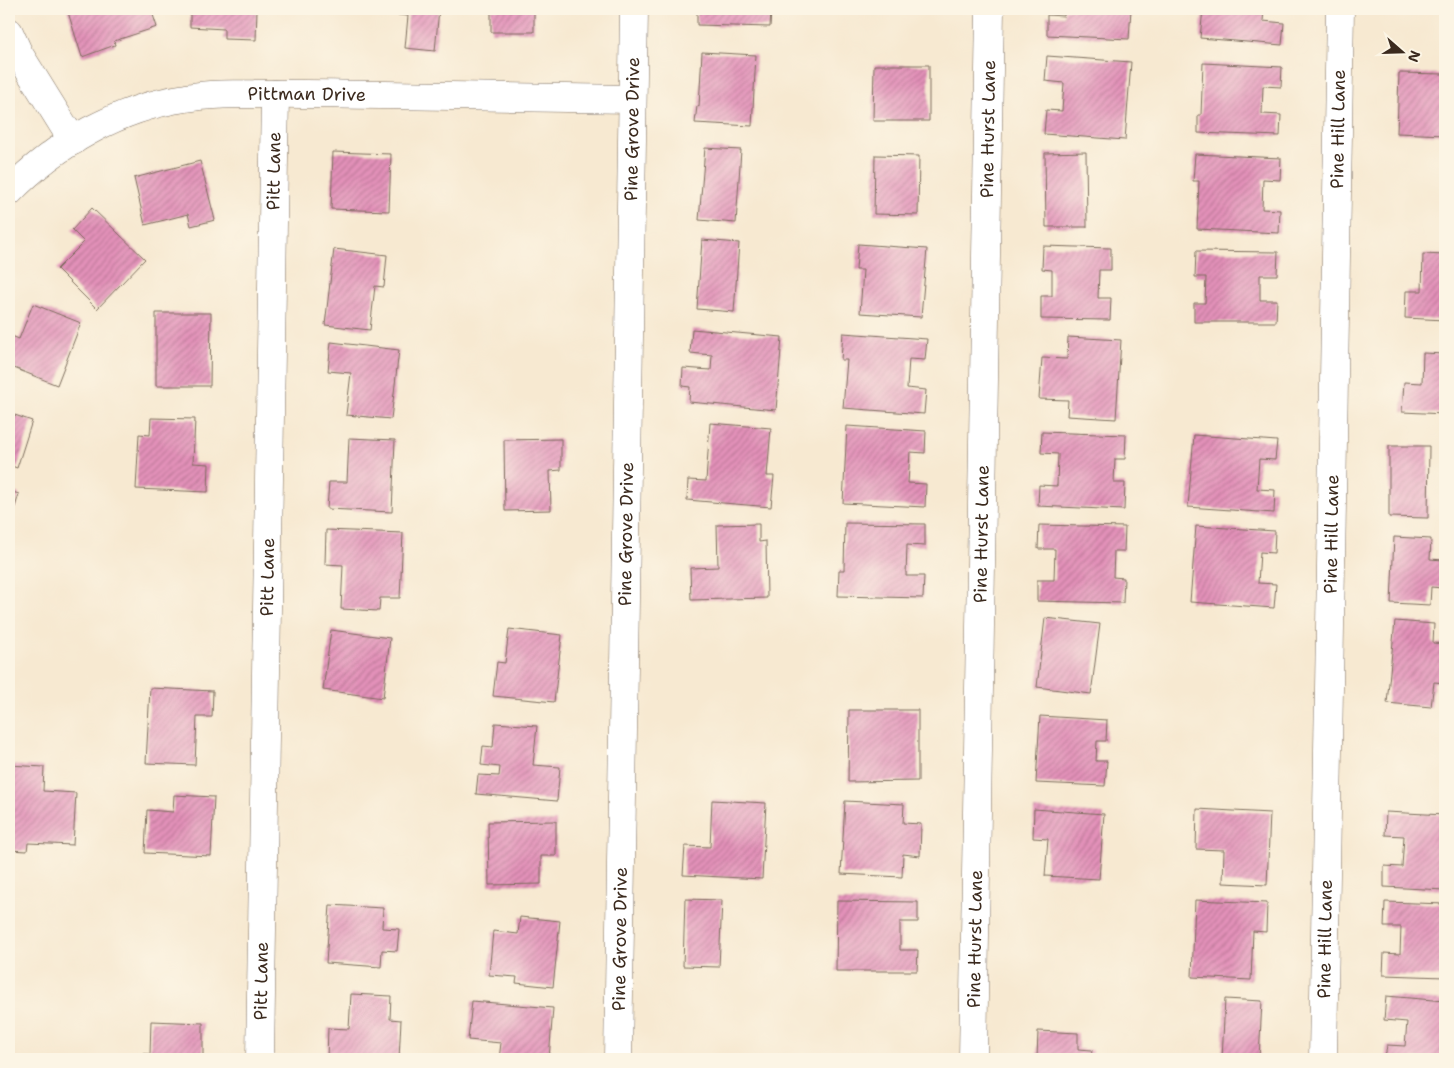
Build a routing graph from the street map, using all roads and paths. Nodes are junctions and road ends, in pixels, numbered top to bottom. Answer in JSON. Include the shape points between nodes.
{"nodes":[{"id":1,"x":634,"y":9,"type":"edge"},
{"id":2,"x":990,"y":9,"type":"edge"},
{"id":3,"x":1340,"y":9,"type":"edge"},
{"id":4,"x":9,"y":32,"type":"edge"},
{"id":5,"x":276,"y":94,"type":"junction"},
{"id":6,"x":632,"y":99,"type":"junction"},
{"id":7,"x":73,"y":140,"type":"junction"},
{"id":8,"x":9,"y":192,"type":"edge"},
{"id":9,"x":260,"y":1059,"type":"edge"},
{"id":10,"x":618,"y":1059,"type":"edge"},
{"id":11,"x":972,"y":1059,"type":"edge"},
{"id":12,"x":1324,"y":1059,"type":"edge"}],
"edges":[{"from":1,"to":6,"type":"street","name":"Pine Grove Drive"},
{"from":2,"to":11,"type":"street","name":"Pine Hurst Lane"},
{"from":3,"to":12,"type":"street","name":"Pine Hill Lane"},
{"from":4,"to":7,"type":"street","via":[[19,54]]},
{"from":5,"to":6,"type":"street","name":"Pittman Drive"},
{"from":5,"to":7,"type":"street","name":"Pittman Drive","via":[[209,95],[169,101],[111,120]]},
{"from":5,"to":9,"type":"street","name":"Pitt Lane"},
{"from":6,"to":10,"type":"street","name":"Pine Grove Drive"},
{"from":7,"to":8,"type":"street","name":"Pittman Drive","via":[[37,166]]}]}
